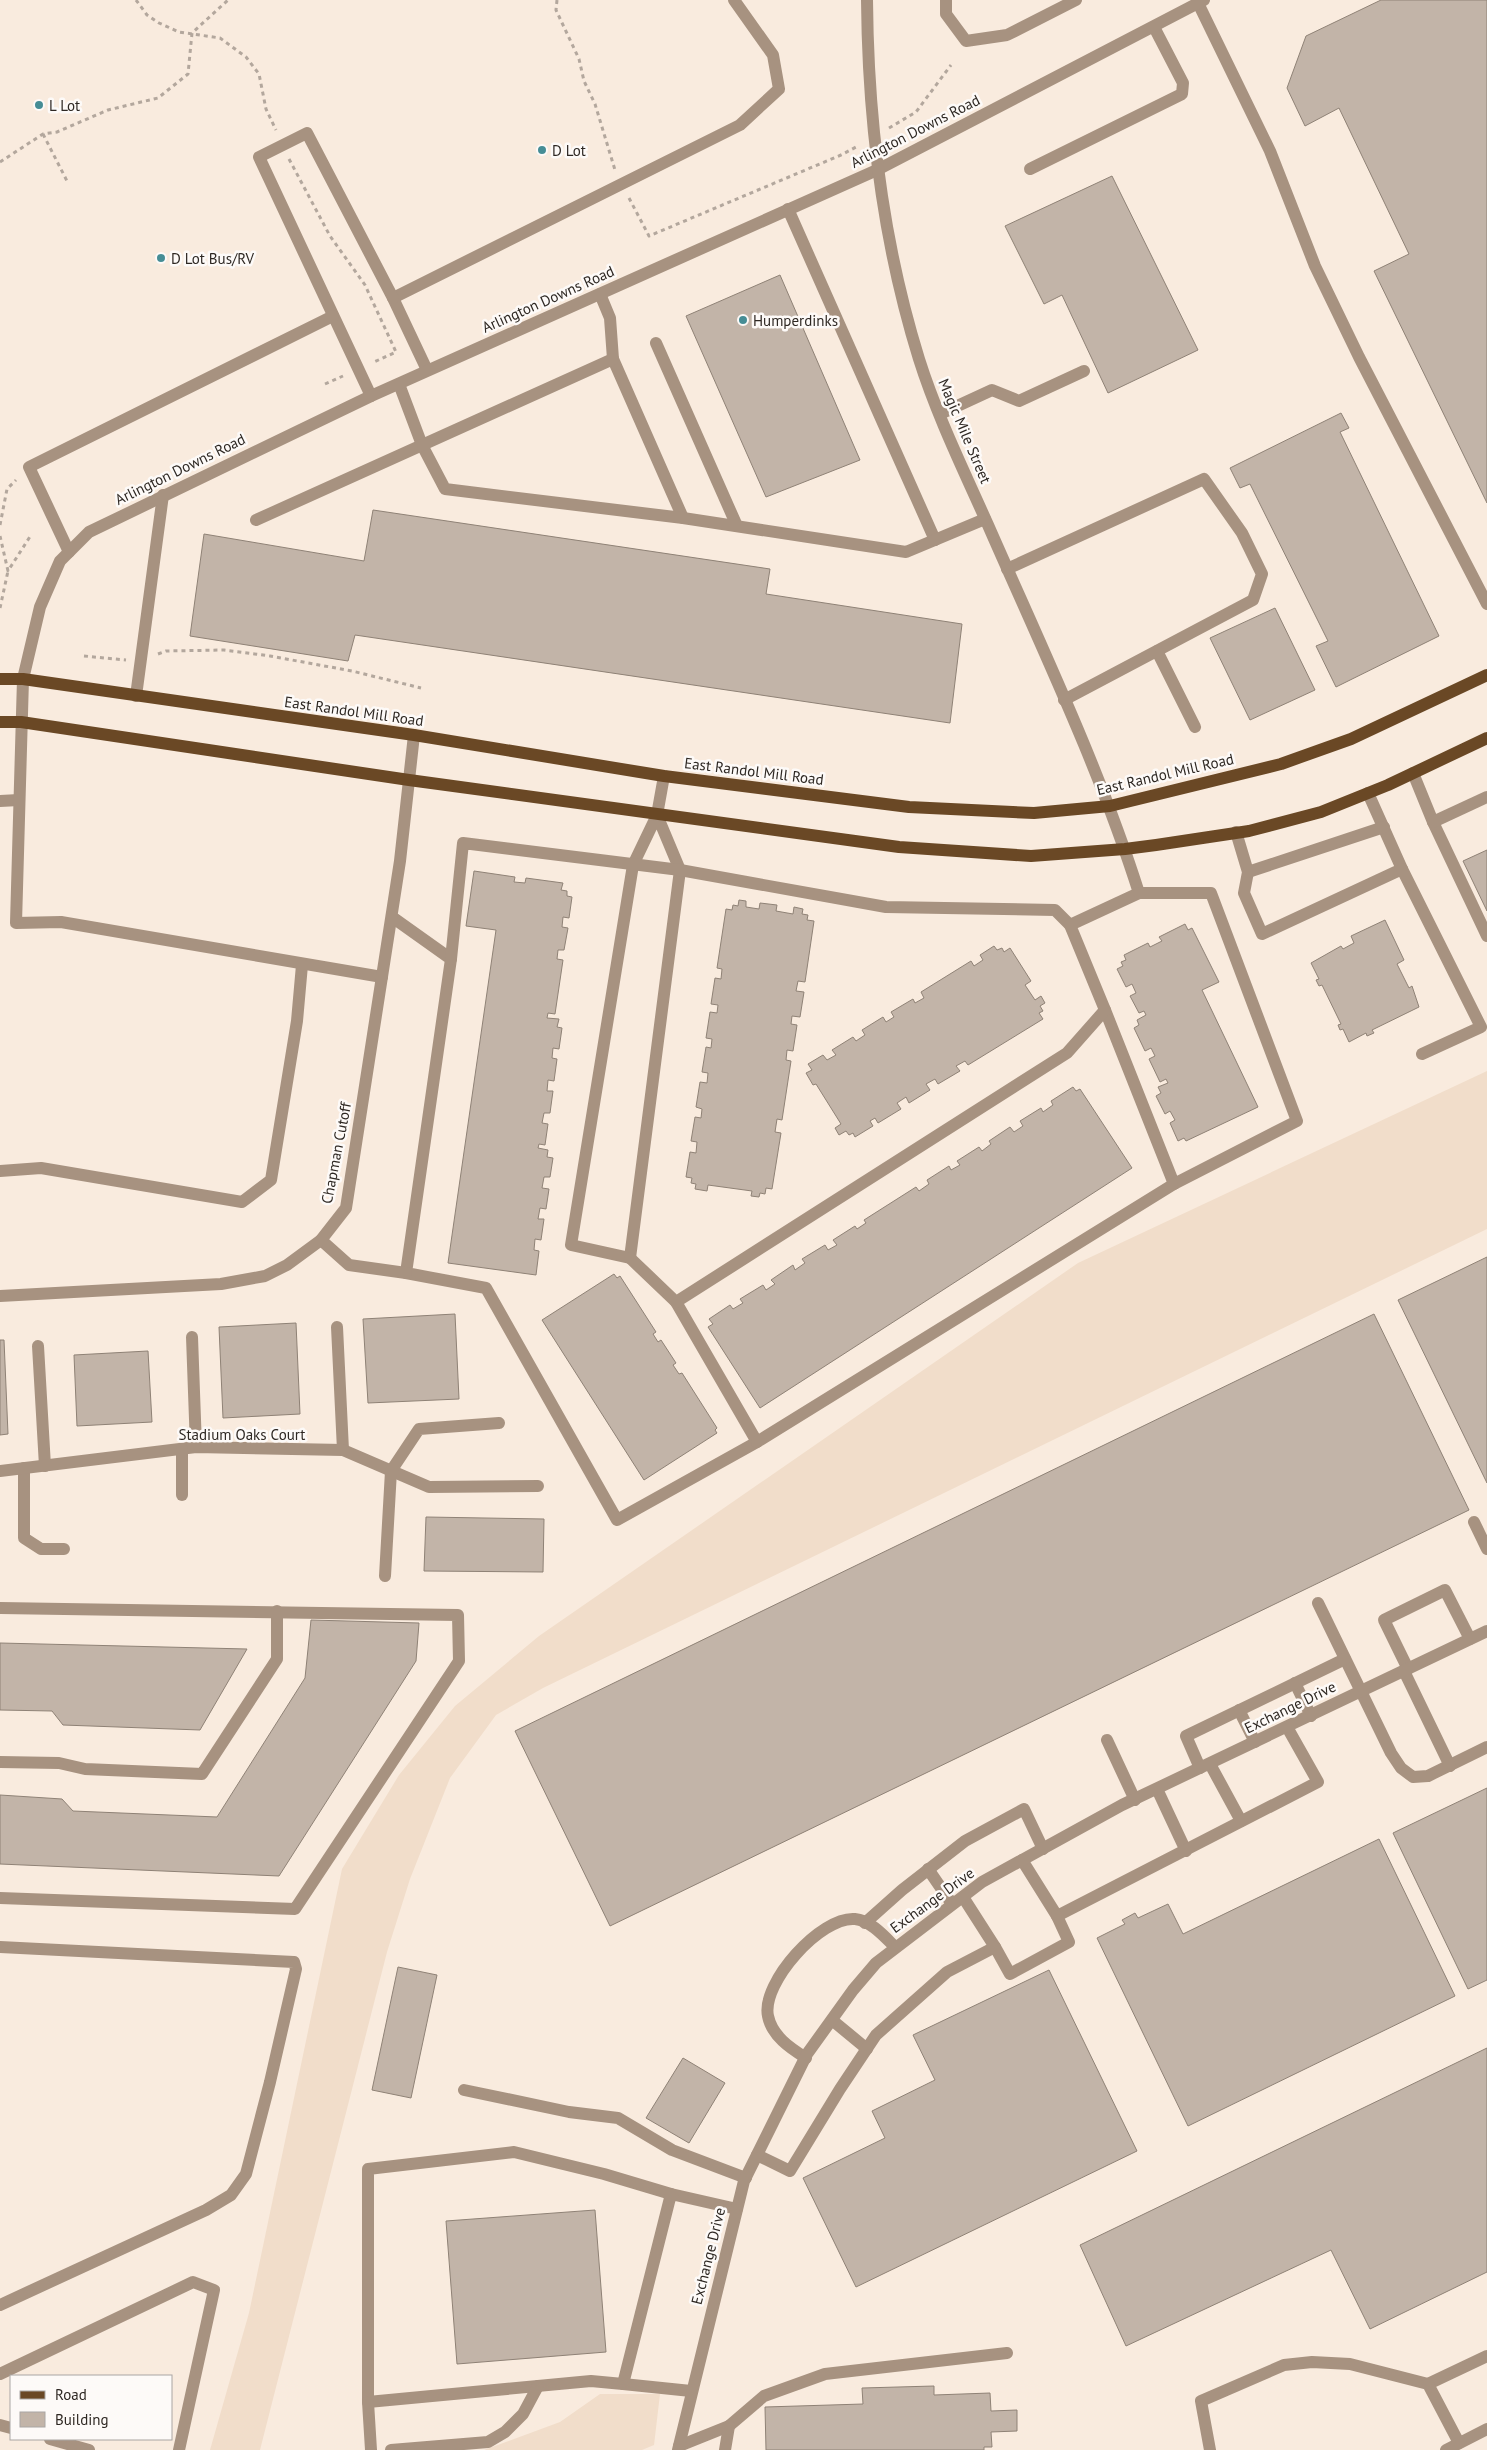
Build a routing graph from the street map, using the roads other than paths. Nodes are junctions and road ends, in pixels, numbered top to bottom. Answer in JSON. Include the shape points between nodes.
{"nodes":[{"id":1,"x":734,"y":0,"type":"edge"},
{"id":2,"x":867,"y":0,"type":"edge"},
{"id":3,"x":946,"y":0,"type":"edge"},
{"id":4,"x":1076,"y":0,"type":"edge"},
{"id":5,"x":1201,"y":2,"type":"edge"},
{"id":6,"x":1154,"y":27,"type":"junction"},
{"id":7,"x":1030,"y":169,"type":"dead end"},
{"id":8,"x":877,"y":170,"type":"junction"},
{"id":9,"x":788,"y":209,"type":"junction"},
{"id":10,"x":600,"y":294,"type":"junction"},
{"id":11,"x":393,"y":298,"type":"junction"},
{"id":12,"x":333,"y":316,"type":"junction"},
{"id":13,"x":656,"y":343,"type":"dead end"},
{"id":14,"x":614,"y":359,"type":"junction"},
{"id":15,"x":428,"y":370,"type":"junction"},
{"id":16,"x":1084,"y":371,"type":"dead end"},
{"id":17,"x":399,"y":384,"type":"junction"},
{"id":18,"x":371,"y":396,"type":"junction"},
{"id":19,"x":940,"y":414,"type":"junction"},
{"id":20,"x":422,"y":446,"type":"junction"},
{"id":21,"x":163,"y":495,"type":"junction"},
{"id":22,"x":683,"y":518,"type":"junction"},
{"id":23,"x":985,"y":519,"type":"junction"},
{"id":24,"x":256,"y":520,"type":"dead end"},
{"id":25,"x":737,"y":526,"type":"junction"},
{"id":26,"x":935,"y":540,"type":"junction"},
{"id":27,"x":69,"y":552,"type":"junction"},
{"id":28,"x":1007,"y":569,"type":"junction"},
{"id":29,"x":1487,"y":604,"type":"edge"},
{"id":30,"x":1157,"y":651,"type":"junction"},
{"id":31,"x":1487,"y":675,"type":"edge"},
{"id":32,"x":0,"y":679,"type":"edge"},
{"id":33,"x":23,"y":680,"type":"junction"},
{"id":34,"x":136,"y":696,"type":"junction"},
{"id":35,"x":1064,"y":700,"type":"junction"},
{"id":36,"x":0,"y":722,"type":"edge"},
{"id":37,"x":21,"y":722,"type":"junction"},
{"id":38,"x":1195,"y":726,"type":"dead end"},
{"id":39,"x":414,"y":735,"type":"junction"},
{"id":40,"x":1487,"y":738,"type":"edge"},
{"id":41,"x":1413,"y":773,"type":"junction"},
{"id":42,"x":664,"y":776,"type":"junction"},
{"id":43,"x":410,"y":780,"type":"junction"},
{"id":44,"x":1368,"y":792,"type":"junction"},
{"id":45,"x":1487,"y":798,"type":"edge"},
{"id":46,"x":19,"y":800,"type":"junction"},
{"id":47,"x":0,"y":801,"type":"edge"},
{"id":48,"x":1110,"y":806,"type":"junction"},
{"id":49,"x":657,"y":815,"type":"junction"},
{"id":50,"x":1433,"y":822,"type":"junction"},
{"id":51,"x":1384,"y":827,"type":"junction"},
{"id":52,"x":1236,"y":832,"type":"junction"},
{"id":53,"x":1125,"y":849,"type":"junction"},
{"id":54,"x":633,"y":865,"type":"junction"},
{"id":55,"x":1402,"y":869,"type":"junction"},
{"id":56,"x":680,"y":870,"type":"junction"},
{"id":57,"x":1248,"y":872,"type":"junction"},
{"id":58,"x":1139,"y":893,"type":"junction"},
{"id":59,"x":392,"y":916,"type":"junction"},
{"id":60,"x":1070,"y":925,"type":"junction"},
{"id":61,"x":1487,"y":936,"type":"edge"},
{"id":62,"x":451,"y":959,"type":"junction"},
{"id":63,"x":302,"y":965,"type":"junction"},
{"id":64,"x":382,"y":977,"type":"junction"},
{"id":65,"x":1105,"y":1010,"type":"junction"},
{"id":66,"x":1422,"y":1054,"type":"dead end"},
{"id":67,"x":0,"y":1171,"type":"edge"},
{"id":68,"x":1174,"y":1184,"type":"junction"},
{"id":69,"x":322,"y":1240,"type":"junction"},
{"id":70,"x":630,"y":1258,"type":"junction"},
{"id":71,"x":406,"y":1273,"type":"junction"},
{"id":72,"x":0,"y":1296,"type":"edge"},
{"id":73,"x":676,"y":1302,"type":"junction"},
{"id":74,"x":337,"y":1327,"type":"dead end"},
{"id":75,"x":192,"y":1337,"type":"dead end"},
{"id":76,"x":38,"y":1346,"type":"dead end"},
{"id":77,"x":500,"y":1423,"type":"dead end"},
{"id":78,"x":757,"y":1442,"type":"junction"},
{"id":79,"x":196,"y":1448,"type":"junction"},
{"id":80,"x":182,"y":1449,"type":"junction"},
{"id":81,"x":343,"y":1450,"type":"junction"},
{"id":82,"x":45,"y":1466,"type":"junction"},
{"id":83,"x":24,"y":1468,"type":"junction"},
{"id":84,"x":0,"y":1471,"type":"edge"},
{"id":85,"x":392,"y":1471,"type":"junction"},
{"id":86,"x":538,"y":1486,"type":"dead end"},
{"id":87,"x":182,"y":1494,"type":"dead end"},
{"id":88,"x":1474,"y":1522,"type":"dead end"},
{"id":89,"x":64,"y":1549,"type":"dead end"},
{"id":90,"x":1487,"y":1549,"type":"edge"},
{"id":91,"x":385,"y":1576,"type":"dead end"},
{"id":92,"x":1318,"y":1603,"type":"dead end"},
{"id":93,"x":0,"y":1608,"type":"edge"},
{"id":94,"x":277,"y":1611,"type":"junction"},
{"id":95,"x":1487,"y":1631,"type":"edge"},
{"id":96,"x":1470,"y":1639,"type":"junction"},
{"id":97,"x":1345,"y":1659,"type":"junction"},
{"id":98,"x":1406,"y":1670,"type":"junction"},
{"id":99,"x":1295,"y":1683,"type":"junction"},
{"id":100,"x":1360,"y":1692,"type":"junction"},
{"id":101,"x":1239,"y":1710,"type":"junction"},
{"id":102,"x":1311,"y":1716,"type":"junction"},
{"id":103,"x":1287,"y":1727,"type":"junction"},
{"id":104,"x":1108,"y":1740,"type":"dead end"},
{"id":105,"x":1255,"y":1742,"type":"junction"},
{"id":106,"x":1487,"y":1747,"type":"edge"},
{"id":107,"x":0,"y":1762,"type":"edge"},
{"id":108,"x":1205,"y":1766,"type":"junction"},
{"id":109,"x":1450,"y":1766,"type":"junction"},
{"id":110,"x":1157,"y":1789,"type":"junction"},
{"id":111,"x":1135,"y":1800,"type":"junction"},
{"id":112,"x":1241,"y":1821,"type":"junction"},
{"id":113,"x":1043,"y":1849,"type":"junction"},
{"id":114,"x":1186,"y":1850,"type":"junction"},
{"id":115,"x":1022,"y":1860,"type":"junction"},
{"id":116,"x":928,"y":1870,"type":"junction"},
{"id":117,"x":0,"y":1898,"type":"edge"},
{"id":118,"x":957,"y":1900,"type":"junction"},
{"id":119,"x":1057,"y":1916,"type":"junction"},
{"id":120,"x":865,"y":1922,"type":"junction"},
{"id":121,"x":0,"y":1947,"type":"edge"},
{"id":122,"x":895,"y":1947,"type":"junction"},
{"id":123,"x":995,"y":1947,"type":"junction"},
{"id":124,"x":832,"y":2020,"type":"junction"},
{"id":125,"x":867,"y":2049,"type":"junction"},
{"id":126,"x":806,"y":2058,"type":"junction"},
{"id":127,"x":464,"y":2090,"type":"dead end"},
{"id":128,"x":757,"y":2155,"type":"junction"},
{"id":129,"x":746,"y":2178,"type":"junction"},
{"id":130,"x":671,"y":2194,"type":"junction"},
{"id":131,"x":737,"y":2208,"type":"junction"},
{"id":132,"x":0,"y":2305,"type":"edge"},
{"id":133,"x":1007,"y":2353,"type":"dead end"},
{"id":134,"x":1487,"y":2356,"type":"edge"},
{"id":135,"x":0,"y":2374,"type":"edge"},
{"id":136,"x":623,"y":2384,"type":"junction"},
{"id":137,"x":1428,"y":2384,"type":"junction"},
{"id":138,"x":538,"y":2386,"type":"junction"},
{"id":139,"x":692,"y":2391,"type":"junction"},
{"id":140,"x":368,"y":2402,"type":"junction"},
{"id":141,"x":729,"y":2426,"type":"junction"},
{"id":142,"x":1487,"y":2429,"type":"edge"},
{"id":143,"x":54,"y":2440,"type":"edge"},
{"id":144,"x":1459,"y":2444,"type":"junction"},
{"id":145,"x":678,"y":2448,"type":"edge"},
{"id":146,"x":89,"y":2450,"type":"edge"},
{"id":147,"x":179,"y":2450,"type":"edge"},
{"id":148,"x":370,"y":2450,"type":"edge"},
{"id":149,"x":391,"y":2450,"type":"edge"},
{"id":150,"x":725,"y":2450,"type":"edge"},
{"id":151,"x":1210,"y":2450,"type":"edge"},
{"id":152,"x":1446,"y":2450,"type":"edge"}],
"edges":[{"from":1,"to":11,"type":"street","via":[[773,55],[780,89],[740,125]]},
{"from":2,"to":8,"type":"street","name":"Magic Mile Street"},
{"from":3,"to":4,"type":"street","via":[[946,14],[966,41],[1007,35]]},
{"from":5,"to":6,"type":"street","name":"Arlington Downs Road"},
{"from":5,"to":29,"type":"street","via":[[1270,151],[1315,266]]},
{"from":6,"to":7,"type":"street","via":[[1183,83],[1182,94]]},
{"from":6,"to":8,"type":"street","name":"Arlington Downs Road"},
{"from":8,"to":9,"type":"street","name":"Arlington Downs Road"},
{"from":8,"to":19,"type":"street","name":"Magic Mile Street","via":[[906,314]]},
{"from":9,"to":10,"type":"street","name":"Arlington Downs Road"},
{"from":9,"to":26,"type":"street"},
{"from":10,"to":14,"type":"street","via":[[610,318]]},
{"from":10,"to":15,"type":"street","name":"Arlington Downs Road"},
{"from":11,"to":12,"type":"street","via":[[307,133],[259,157]]},
{"from":11,"to":15,"type":"street"},
{"from":12,"to":18,"type":"street"},
{"from":12,"to":27,"type":"street","via":[[29,467]]},
{"from":13,"to":25,"type":"street"},
{"from":14,"to":20,"type":"street"},
{"from":14,"to":22,"type":"street"},
{"from":15,"to":17,"type":"street","name":"Arlington Downs Road"},
{"from":16,"to":19,"type":"street","via":[[1019,401],[992,390]]},
{"from":17,"to":18,"type":"street","name":"Arlington Downs Road"},
{"from":17,"to":20,"type":"street"},
{"from":18,"to":21,"type":"street","name":"Arlington Downs Road"},
{"from":19,"to":23,"type":"street","name":"Magic Mile Street"},
{"from":20,"to":22,"type":"street","via":[[445,489]]},
{"from":20,"to":24,"type":"street"},
{"from":21,"to":27,"type":"street","name":"Arlington Downs Road","via":[[89,532]]},
{"from":21,"to":34,"type":"street"},
{"from":22,"to":25,"type":"street"},
{"from":23,"to":26,"type":"street"},
{"from":23,"to":28,"type":"street","name":"Magic Mile Street"},
{"from":25,"to":26,"type":"street","via":[[906,552]]},
{"from":27,"to":33,"type":"street","name":"Arlington Downs Road","via":[[60,561],[40,608]]},
{"from":28,"to":30,"type":"street","via":[[1204,479],[1242,533],[1262,574],[1253,600]]},
{"from":28,"to":35,"type":"street","name":"Magic Mile Street"},
{"from":30,"to":35,"type":"street"},
{"from":30,"to":38,"type":"street"},
{"from":31,"to":48,"type":"main road","name":"East Randol Mill Road","via":[[1351,739],[1282,764]]},
{"from":32,"to":33,"type":"main road","name":"East Randol Mill Road"},
{"from":33,"to":34,"type":"main road","name":"East Randol Mill Road"},
{"from":33,"to":37,"type":"street","name":"Arlington Downs Road"},
{"from":34,"to":39,"type":"main road","name":"East Randol Mill Road"},
{"from":35,"to":48,"type":"street","name":"Magic Mile Street"},
{"from":36,"to":37,"type":"main road"},
{"from":37,"to":43,"type":"main road"},
{"from":37,"to":46,"type":"street","name":"Arlington Downs Road"},
{"from":39,"to":42,"type":"main road","name":"East Randol Mill Road"},
{"from":39,"to":43,"type":"street","name":"Chapman Cutoff"},
{"from":40,"to":41,"type":"main road"},
{"from":41,"to":44,"type":"main road"},
{"from":41,"to":50,"type":"street"},
{"from":42,"to":48,"type":"main road","name":"East Randol Mill Road","via":[[909,807],[1034,813]]},
{"from":42,"to":49,"type":"street"},
{"from":43,"to":49,"type":"main road"},
{"from":43,"to":59,"type":"street","name":"Chapman Cutoff"},
{"from":44,"to":51,"type":"street"},
{"from":44,"to":52,"type":"main road","via":[[1321,812]]},
{"from":45,"to":50,"type":"street"},
{"from":46,"to":47,"type":"street"},
{"from":46,"to":63,"type":"street","name":"Arlington Downs Road","via":[[16,923],[61,922]]},
{"from":48,"to":53,"type":"street","name":"Magic Mile Street"},
{"from":49,"to":53,"type":"main road","via":[[906,848],[1031,856]]},
{"from":49,"to":54,"type":"street"},
{"from":49,"to":56,"type":"street"},
{"from":50,"to":61,"type":"street"},
{"from":51,"to":55,"type":"street"},
{"from":51,"to":57,"type":"street"},
{"from":52,"to":53,"type":"main road"},
{"from":52,"to":57,"type":"street"},
{"from":53,"to":58,"type":"street","name":"Magic Mile Street"},
{"from":54,"to":56,"type":"street"},
{"from":54,"to":62,"type":"street","via":[[463,843]]},
{"from":54,"to":70,"type":"street","via":[[571,1245]]},
{"from":55,"to":57,"type":"street","via":[[1262,934],[1244,893]]},
{"from":55,"to":66,"type":"street","via":[[1481,1027]]},
{"from":56,"to":60,"type":"street","via":[[886,906],[1056,910]]},
{"from":56,"to":70,"type":"street"},
{"from":58,"to":60,"type":"street"},
{"from":58,"to":68,"type":"street","via":[[1211,893],[1298,1121]]},
{"from":59,"to":62,"type":"street"},
{"from":59,"to":64,"type":"street","name":"Chapman Cutoff"},
{"from":60,"to":65,"type":"street"},
{"from":62,"to":71,"type":"street"},
{"from":63,"to":64,"type":"street"},
{"from":63,"to":67,"type":"street","via":[[297,1020],[271,1180],[242,1202],[41,1168]]},
{"from":64,"to":69,"type":"street","name":"Chapman Cutoff","via":[[346,1208]]},
{"from":65,"to":68,"type":"street"},
{"from":65,"to":73,"type":"street","via":[[1067,1053]]},
{"from":68,"to":78,"type":"street"},
{"from":69,"to":71,"type":"street","via":[[349,1266]]},
{"from":69,"to":72,"type":"street","name":"Chapman Cutoff","via":[[287,1265],[256,1278],[221,1284]]},
{"from":70,"to":73,"type":"street"},
{"from":71,"to":78,"type":"street","via":[[486,1288],[617,1520]]},
{"from":73,"to":78,"type":"street"},
{"from":74,"to":81,"type":"street"},
{"from":75,"to":79,"type":"street"},
{"from":76,"to":82,"type":"street"},
{"from":77,"to":85,"type":"street","via":[[419,1429]]},
{"from":79,"to":80,"type":"street","name":"Stadium Oaks Court"},
{"from":79,"to":81,"type":"street","name":"Stadium Oaks Court"},
{"from":80,"to":82,"type":"street","name":"Stadium Oaks Court"},
{"from":80,"to":87,"type":"street"},
{"from":81,"to":85,"type":"street","name":"Stadium Oaks Court"},
{"from":82,"to":83,"type":"street","name":"Stadium Oaks Court"},
{"from":83,"to":84,"type":"street","name":"Stadium Oaks Court"},
{"from":83,"to":89,"type":"street","via":[[24,1538],[41,1549]]},
{"from":85,"to":86,"type":"street","name":"Stadium Oaks Court","via":[[429,1487]]},
{"from":85,"to":91,"type":"street"},
{"from":88,"to":90,"type":"street"},
{"from":92,"to":97,"type":"street"},
{"from":93,"to":94,"type":"street"},
{"from":94,"to":107,"type":"street","via":[[277,1659],[202,1774],[85,1769],[59,1763]]},
{"from":94,"to":117,"type":"street","via":[[458,1615],[458,1661],[295,1909]]},
{"from":95,"to":96,"type":"street","name":"Exchange Drive"},
{"from":96,"to":98,"type":"street","name":"Exchange Drive"},
{"from":96,"to":98,"type":"street","via":[[1445,1590],[1384,1620]]},
{"from":97,"to":99,"type":"street"},
{"from":97,"to":100,"type":"street"},
{"from":98,"to":100,"type":"street","name":"Exchange Drive"},
{"from":98,"to":109,"type":"street"},
{"from":99,"to":101,"type":"street"},
{"from":99,"to":102,"type":"street"},
{"from":100,"to":102,"type":"street","name":"Exchange Drive"},
{"from":100,"to":109,"type":"street","via":[[1400,1768],[1412,1777],[1428,1776]]},
{"from":101,"to":105,"type":"street"},
{"from":101,"to":108,"type":"street","via":[[1186,1736]]},
{"from":102,"to":103,"type":"street","name":"Exchange Drive"},
{"from":103,"to":105,"type":"street","name":"Exchange Drive"},
{"from":103,"to":112,"type":"street","via":[[1318,1782]]},
{"from":104,"to":111,"type":"street"},
{"from":105,"to":108,"type":"street","name":"Exchange Drive"},
{"from":106,"to":109,"type":"street"},
{"from":108,"to":110,"type":"street","name":"Exchange Drive"},
{"from":108,"to":112,"type":"street"},
{"from":110,"to":111,"type":"street","name":"Exchange Drive"},
{"from":110,"to":114,"type":"street"},
{"from":111,"to":113,"type":"street","name":"Exchange Drive"},
{"from":112,"to":114,"type":"street"},
{"from":113,"to":115,"type":"street","name":"Exchange Drive"},
{"from":113,"to":116,"type":"street","via":[[1024,1809],[965,1841]]},
{"from":114,"to":119,"type":"street"},
{"from":115,"to":118,"type":"street","name":"Exchange Drive"},
{"from":115,"to":119,"type":"street"},
{"from":116,"to":118,"type":"street"},
{"from":116,"to":120,"type":"street"},
{"from":118,"to":122,"type":"street","name":"Exchange Drive"},
{"from":118,"to":123,"type":"street"},
{"from":119,"to":123,"type":"street","via":[[1068,1942],[1010,1974]]},
{"from":120,"to":122,"type":"street"},
{"from":120,"to":126,"type":"street","via":[[839,1920],[820,1931],[797,1953],[768,1999],[768,2016],[776,2033]]},
{"from":121,"to":132,"type":"street","via":[[294,1962],[296,1969],[246,2174],[231,2195],[206,2210]]},
{"from":122,"to":124,"type":"street","name":"Exchange Drive","via":[[876,1963]]},
{"from":123,"to":125,"type":"street","via":[[947,1972],[876,2035]]},
{"from":124,"to":125,"type":"street"},
{"from":124,"to":126,"type":"street","name":"Exchange Drive"},
{"from":125,"to":128,"type":"street","via":[[790,2171]]},
{"from":126,"to":128,"type":"street","name":"Exchange Drive"},
{"from":127,"to":129,"type":"street","via":[[569,2112],[618,2118],[672,2150]]},
{"from":128,"to":129,"type":"street","name":"Exchange Drive"},
{"from":129,"to":131,"type":"street","name":"Exchange Drive"},
{"from":130,"to":131,"type":"street"},
{"from":130,"to":136,"type":"street"},
{"from":130,"to":140,"type":"street","via":[[514,2152],[368,2169]]},
{"from":131,"to":139,"type":"street","name":"Exchange Drive"},
{"from":133,"to":141,"type":"street","via":[[825,2374],[764,2396]]},
{"from":134,"to":137,"type":"street"},
{"from":135,"to":147,"type":"street","via":[[193,2282],[214,2290]]},
{"from":136,"to":138,"type":"street","via":[[591,2381]]},
{"from":136,"to":139,"type":"street"},
{"from":137,"to":144,"type":"street"},
{"from":137,"to":151,"type":"street","via":[[1350,2364],[1312,2362],[1284,2365],[1201,2401]]},
{"from":138,"to":140,"type":"street"},
{"from":138,"to":149,"type":"street","via":[[523,2414],[505,2432],[488,2442]]},
{"from":139,"to":145,"type":"street","name":"Exchange Drive"},
{"from":140,"to":148,"type":"street"},
{"from":141,"to":145,"type":"street"},
{"from":141,"to":150,"type":"street"},
{"from":142,"to":144,"type":"street"},
{"from":143,"to":146,"type":"street"},
{"from":144,"to":152,"type":"street"}]}
